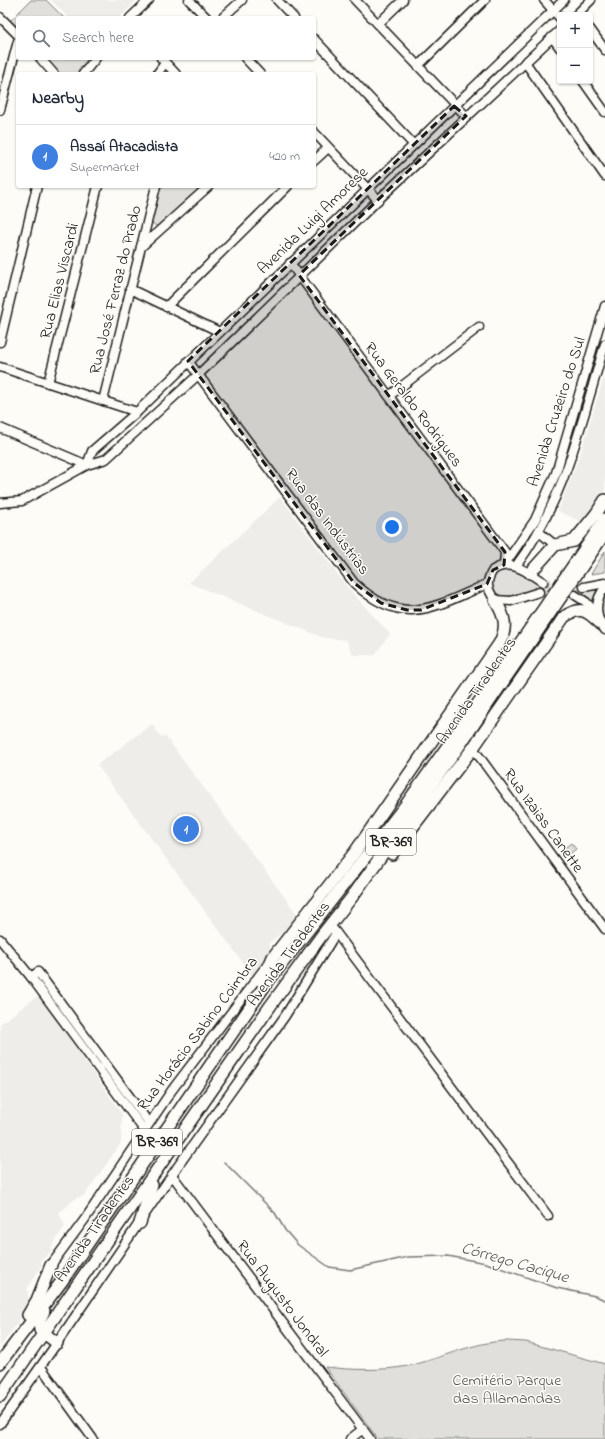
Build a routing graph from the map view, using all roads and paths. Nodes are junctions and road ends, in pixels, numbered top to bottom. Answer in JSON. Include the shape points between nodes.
{"nodes":[{"id":1,"x":149,"y":0,"type":"edge"},
{"id":2,"x":189,"y":0,"type":"edge"},
{"id":3,"x":242,"y":0,"type":"edge"},
{"id":4,"x":277,"y":0,"type":"edge"},
{"id":5,"x":355,"y":0,"type":"edge"},
{"id":6,"x":403,"y":0,"type":"edge"},
{"id":7,"x":485,"y":0,"type":"edge"},
{"id":8,"x":544,"y":0,"type":"edge"},
{"id":9,"x":564,"y":0,"type":"edge"},
{"id":10,"x":591,"y":0,"type":"edge"},
{"id":11,"x":553,"y":10,"type":"junction"},
{"id":12,"x":580,"y":12,"type":"edge"},
{"id":13,"x":557,"y":15,"type":"edge"},
{"id":14,"x":132,"y":16,"type":"edge"},
{"id":15,"x":205,"y":16,"type":"edge"},
{"id":16,"x":224,"y":16,"type":"edge"},
{"id":17,"x":292,"y":16,"type":"edge"},
{"id":18,"x":0,"y":17,"type":"edge"},
{"id":19,"x":378,"y":24,"type":"junction"},
{"id":20,"x":16,"y":33,"type":"edge"},
{"id":21,"x":557,"y":33,"type":"edge"},
{"id":22,"x":593,"y":33,"type":"edge"},
{"id":23,"x":552,"y":37,"type":"junction"},
{"id":24,"x":316,"y":41,"type":"edge"},
{"id":25,"x":557,"y":44,"type":"edge"},
{"id":26,"x":16,"y":49,"type":"edge"},
{"id":27,"x":605,"y":50,"type":"edge"},
{"id":28,"x":42,"y":60,"type":"edge"},
{"id":29,"x":94,"y":60,"type":"edge"},
{"id":30,"x":163,"y":60,"type":"edge"},
{"id":31,"x":247,"y":60,"type":"edge"},
{"id":32,"x":525,"y":62,"type":"junction"},
{"id":33,"x":418,"y":66,"type":"junction"},
{"id":34,"x":52,"y":72,"type":"edge"},
{"id":35,"x":85,"y":72,"type":"edge"},
{"id":36,"x":158,"y":72,"type":"edge"},
{"id":37,"x":174,"y":72,"type":"edge"},
{"id":38,"x":258,"y":72,"type":"edge"},
{"id":39,"x":585,"y":84,"type":"edge"},
{"id":40,"x":454,"y":106,"type":"junction"},
{"id":41,"x":0,"y":110,"type":"edge"},
{"id":42,"x":605,"y":112,"type":"edge"},
{"id":43,"x":466,"y":116,"type":"junction"},
{"id":44,"x":316,"y":134,"type":"edge"},
{"id":45,"x":413,"y":144,"type":"junction"},
{"id":46,"x":328,"y":148,"type":"junction"},
{"id":47,"x":316,"y":159,"type":"edge"},
{"id":48,"x":605,"y":176,"type":"edge"},
{"id":49,"x":37,"y":188,"type":"edge"},
{"id":50,"x":97,"y":188,"type":"edge"},
{"id":51,"x":156,"y":188,"type":"edge"},
{"id":52,"x":207,"y":188,"type":"edge"},
{"id":53,"x":285,"y":188,"type":"edge"},
{"id":54,"x":367,"y":189,"type":"junction"},
{"id":55,"x":378,"y":200,"type":"junction"},
{"id":56,"x":146,"y":226,"type":"junction"},
{"id":57,"x":157,"y":233,"type":"junction"},
{"id":58,"x":141,"y":247,"type":"junction"},
{"id":59,"x":290,"y":263,"type":"junction"},
{"id":60,"x":299,"y":275,"type":"junction"},
{"id":61,"x":130,"y":289,"type":"junction"},
{"id":62,"x":605,"y":306,"type":"edge"},
{"id":63,"x":166,"y":307,"type":"junction"},
{"id":64,"x":479,"y":327,"type":"dead end"},
{"id":65,"x":220,"y":332,"type":"junction"},
{"id":66,"x":0,"y":342,"type":"edge"},
{"id":67,"x":605,"y":344,"type":"edge"},
{"id":68,"x":188,"y":361,"type":"junction"},
{"id":69,"x":0,"y":367,"type":"edge"},
{"id":70,"x":198,"y":375,"type":"junction"},
{"id":71,"x":48,"y":382,"type":"junction"},
{"id":72,"x":389,"y":396,"type":"junction"},
{"id":73,"x":103,"y":401,"type":"junction"},
{"id":74,"x":137,"y":412,"type":"junction"},
{"id":75,"x":0,"y":428,"type":"edge"},
{"id":76,"x":87,"y":465,"type":"junction"},
{"id":77,"x":558,"y":465,"type":"junction"},
{"id":78,"x":566,"y":473,"type":"junction"},
{"id":79,"x":605,"y":500,"type":"edge"},
{"id":80,"x":0,"y":504,"type":"edge"},
{"id":81,"x":605,"y":519,"type":"edge"},
{"id":82,"x":539,"y":532,"type":"junction"},
{"id":83,"x":605,"y":533,"type":"edge"},
{"id":84,"x":555,"y":545,"type":"junction"},
{"id":85,"x":504,"y":565,"type":"junction"},
{"id":86,"x":516,"y":566,"type":"junction"},
{"id":87,"x":530,"y":573,"type":"junction"},
{"id":88,"x":543,"y":582,"type":"tunnel mouth"},
{"id":89,"x":605,"y":583,"type":"edge"},
{"id":90,"x":487,"y":584,"type":"junction"},
{"id":91,"x":584,"y":587,"type":"tunnel mouth"},
{"id":92,"x":605,"y":588,"type":"edge"},
{"id":93,"x":539,"y":592,"type":"tunnel mouth"},
{"id":94,"x":574,"y":595,"type":"dead end"},
{"id":95,"x":495,"y":600,"type":"junction"},
{"id":96,"x":601,"y":623,"type":"edge"},
{"id":97,"x":473,"y":748,"type":"junction"},
{"id":98,"x":405,"y":806,"type":"junction"},
{"id":99,"x":356,"y":852,"type":"junction"},
{"id":100,"x":352,"y":897,"type":"junction"},
{"id":101,"x":333,"y":929,"type":"junction"},
{"id":102,"x":605,"y":929,"type":"edge"},
{"id":103,"x":0,"y":939,"type":"edge"},
{"id":104,"x":273,"y":957,"type":"junction"},
{"id":105,"x":31,"y":977,"type":"junction"},
{"id":106,"x":254,"y":1003,"type":"junction"},
{"id":107,"x":146,"y":1126,"type":"junction"},
{"id":108,"x":171,"y":1148,"type":"junction"},
{"id":109,"x":172,"y":1175,"type":"junction"},
{"id":110,"x":548,"y":1216,"type":"dead end"},
{"id":111,"x":140,"y":1223,"type":"junction"},
{"id":112,"x":51,"y":1265,"type":"joint"},
{"id":113,"x":62,"y":1281,"type":"junction"},
{"id":114,"x":43,"y":1333,"type":"junction"},
{"id":115,"x":57,"y":1343,"type":"junction"},
{"id":116,"x":3,"y":1359,"type":"edge"},
{"id":117,"x":41,"y":1367,"type":"junction"},
{"id":118,"x":0,"y":1396,"type":"edge"},
{"id":119,"x":0,"y":1424,"type":"edge"},
{"id":120,"x":363,"y":1429,"type":"junction"},
{"id":121,"x":93,"y":1439,"type":"edge"},
{"id":122,"x":350,"y":1439,"type":"edge"},
{"id":123,"x":370,"y":1439,"type":"edge"}],
"edges":[{"from":1,"to":14,"type":"street"},
{"from":2,"to":15,"type":"street"},
{"from":3,"to":16,"type":"street"},
{"from":4,"to":17,"type":"street"},
{"from":5,"to":19,"type":"street"},
{"from":6,"to":19,"type":"street"},
{"from":7,"to":33,"type":"street"},
{"from":8,"to":11,"type":"street"},
{"from":9,"to":11,"type":"street","name":"Avenida Luigi Amorese"},
{"from":10,"to":12,"type":"street"},
{"from":11,"to":13,"type":"street"},
{"from":11,"to":40,"type":"street","name":"Avenida Luigi Amorese"},
{"from":18,"to":20,"type":"street"},
{"from":19,"to":33,"type":"street"},
{"from":21,"to":23,"type":"street","name":"Avenida Luigi Amorese"},
{"from":22,"to":27,"type":"street"},
{"from":23,"to":25,"type":"street"},
{"from":23,"to":32,"type":"street","name":"Avenida Luigi Amorese"},
{"from":24,"to":45,"type":"street"},
{"from":26,"to":41,"type":"street"},
{"from":28,"to":34,"type":"street"},
{"from":29,"to":35,"type":"street"},
{"from":30,"to":36,"type":"street"},
{"from":30,"to":37,"type":"street"},
{"from":31,"to":38,"type":"street"},
{"from":32,"to":43,"type":"street","name":"Avenida Luigi Amorese"},
{"from":32,"to":48,"type":"street"},
{"from":33,"to":40,"type":"street"},
{"from":39,"to":42,"type":"street"},
{"from":40,"to":43,"type":"street"},
{"from":40,"to":45,"type":"street","name":"Avenida Luigi Amorese"},
{"from":43,"to":55,"type":"street","name":"Avenida Luigi Amorese"},
{"from":44,"to":46,"type":"street"},
{"from":45,"to":54,"type":"street","name":"Avenida Luigi Amorese"},
{"from":46,"to":47,"type":"street"},
{"from":46,"to":54,"type":"street"},
{"from":49,"to":66,"type":"street"},
{"from":50,"to":71,"type":"street","name":"Rua Elias Viscardi"},
{"from":51,"to":56,"type":"street","name":"Rua José Ferraz do Prado"},
{"from":52,"to":57,"type":"street"},
{"from":53,"to":63,"type":"street"},
{"from":54,"to":55,"type":"street"},
{"from":54,"to":59,"type":"street","name":"Avenida Luigi Amorese"},
{"from":55,"to":60,"type":"street","name":"Avenida Luigi Amorese"},
{"from":56,"to":57,"type":"street"},
{"from":56,"to":58,"type":"street","name":"Rua José Ferraz do Prado"},
{"from":57,"to":58,"type":"street"},
{"from":58,"to":61,"type":"street","name":"Rua José Ferraz do Prado"},
{"from":59,"to":60,"type":"street","name":"Rua Geraldo Rodrigues"},
{"from":59,"to":65,"type":"street","name":"Avenida Luigi Amorese"},
{"from":60,"to":70,"type":"street","name":"Avenida Luigi Amorese"},
{"from":60,"to":72,"type":"street","name":"Rua Geraldo Rodrigues"},
{"from":61,"to":63,"type":"street"},
{"from":61,"to":73,"type":"street","name":"Rua José Ferraz do Prado"},
{"from":62,"to":77,"type":"street","name":"Avenida Cruzeiro do Sul"},
{"from":63,"to":65,"type":"street"},
{"from":64,"to":72,"type":"street"},
{"from":65,"to":68,"type":"street","name":"Avenida Luigi Amorese"},
{"from":67,"to":78,"type":"street","name":"Avenida Cruzeiro do Sul"},
{"from":68,"to":70,"type":"street","name":"Rua das Indústrias"},
{"from":68,"to":74,"type":"street","name":"Avenida Luigi Amorese"},
{"from":69,"to":71,"type":"street"},
{"from":70,"to":76,"type":"street","name":"Avenida Luigi Amorese","via":[[106,459]]},
{"from":70,"to":90,"type":"street","name":"Rua das Indústrias","via":[[354,583],[370,597],[394,608],[422,610]]},
{"from":71,"to":73,"type":"street"},
{"from":72,"to":85,"type":"street","name":"Rua Geraldo Rodrigues","via":[[505,552]]},
{"from":73,"to":74,"type":"street"},
{"from":74,"to":76,"type":"street","name":"Avenida Luigi Amorese","via":[[92,451]]},
{"from":75,"to":76,"type":"street"},
{"from":76,"to":80,"type":"street","name":"Avenida Luigi Amorese","via":[[22,500]]},
{"from":77,"to":78,"type":"street"},
{"from":77,"to":85,"type":"street","name":"Avenida Cruzeiro do Sul","via":[[535,520]]},
{"from":78,"to":82,"type":"street","name":"Avenida Cruzeiro do Sul"},
{"from":79,"to":84,"type":"highway","via":[[574,541]]},
{"from":81,"to":98,"type":"highway","name":"Avenida Tiradentes","number":"BR-369"},
{"from":82,"to":84,"type":"street"},
{"from":82,"to":86,"type":"street","name":"Avenida Cruzeiro do Sul"},
{"from":83,"to":100,"type":"highway","name":"Avenida Tiradentes","number":"BR-369"},
{"from":84,"to":87,"type":"highway"},
{"from":85,"to":86,"type":"street"},
{"from":85,"to":90,"type":"street","name":"Avenida Cruzeiro do Sul","via":[[493,570]]},
{"from":86,"to":87,"type":"street"},
{"from":87,"to":88,"type":"street"},
{"from":89,"to":91,"type":"street"},
{"from":90,"to":95,"type":"street","via":[[488,591]]},
{"from":92,"to":96,"type":"street","via":[[598,602]]},
{"from":93,"to":95,"type":"street","via":[[511,601]]},
{"from":94,"to":96,"type":"street","via":[[586,602]]},
{"from":95,"to":99,"type":"highway","via":[[505,619],[504,636]]},
{"from":96,"to":97,"type":"highway","via":[[583,610],[574,610],[564,617]]},
{"from":97,"to":100,"type":"highway","via":[[382,866]]},
{"from":97,"to":102,"type":"street","name":"Rua Izaias Canette"},
{"from":98,"to":99,"type":"highway"},
{"from":98,"to":106,"type":"highway","name":"Avenida Tiradentes","number":"BR-369","via":[[266,984]]},
{"from":99,"to":104,"type":"highway"},
{"from":100,"to":101,"type":"highway","name":"Avenida Tiradentes","number":"BR-369"},
{"from":101,"to":108,"type":"highway","name":"Avenida Tiradentes","number":"BR-369","via":[[271,1005]]},
{"from":101,"to":109,"type":"street","via":[[285,1016]]},
{"from":101,"to":110,"type":"street"},
{"from":103,"to":105,"type":"street"},
{"from":104,"to":106,"type":"highway"},
{"from":104,"to":107,"type":"street","name":"Rua Horácio Sabino Coimbra"},
{"from":105,"to":107,"type":"street"},
{"from":105,"to":107,"type":"street","via":[[38,972]]},
{"from":106,"to":113,"type":"highway","name":"Avenida Tiradentes","number":"BR-369"},
{"from":107,"to":112,"type":"street","name":"Rua Horácio Sabino Coimbra","via":[[85,1219]]},
{"from":108,"to":111,"type":"highway","via":[[149,1189]]},
{"from":108,"to":114,"type":"highway","name":"Avenida Tiradentes","number":"BR-369"},
{"from":109,"to":111,"type":"street"},
{"from":109,"to":120,"type":"street","name":"Rua Augusto Jondral"},
{"from":111,"to":115,"type":"street"},
{"from":112,"to":116,"type":"highway","via":[[37,1300]]},
{"from":113,"to":114,"type":"highway","via":[[39,1322]]},
{"from":113,"to":116,"type":"highway","name":"Avenida Tiradentes","number":"BR-369"},
{"from":114,"to":115,"type":"highway"},
{"from":114,"to":118,"type":"highway","name":"Avenida Tiradentes","number":"BR-369"},
{"from":115,"to":117,"type":"street"},
{"from":117,"to":119,"type":"street"},
{"from":117,"to":121,"type":"street"},
{"from":120,"to":122,"type":"street"},
{"from":120,"to":123,"type":"street","name":"Rua Augusto Jondral"}]}
